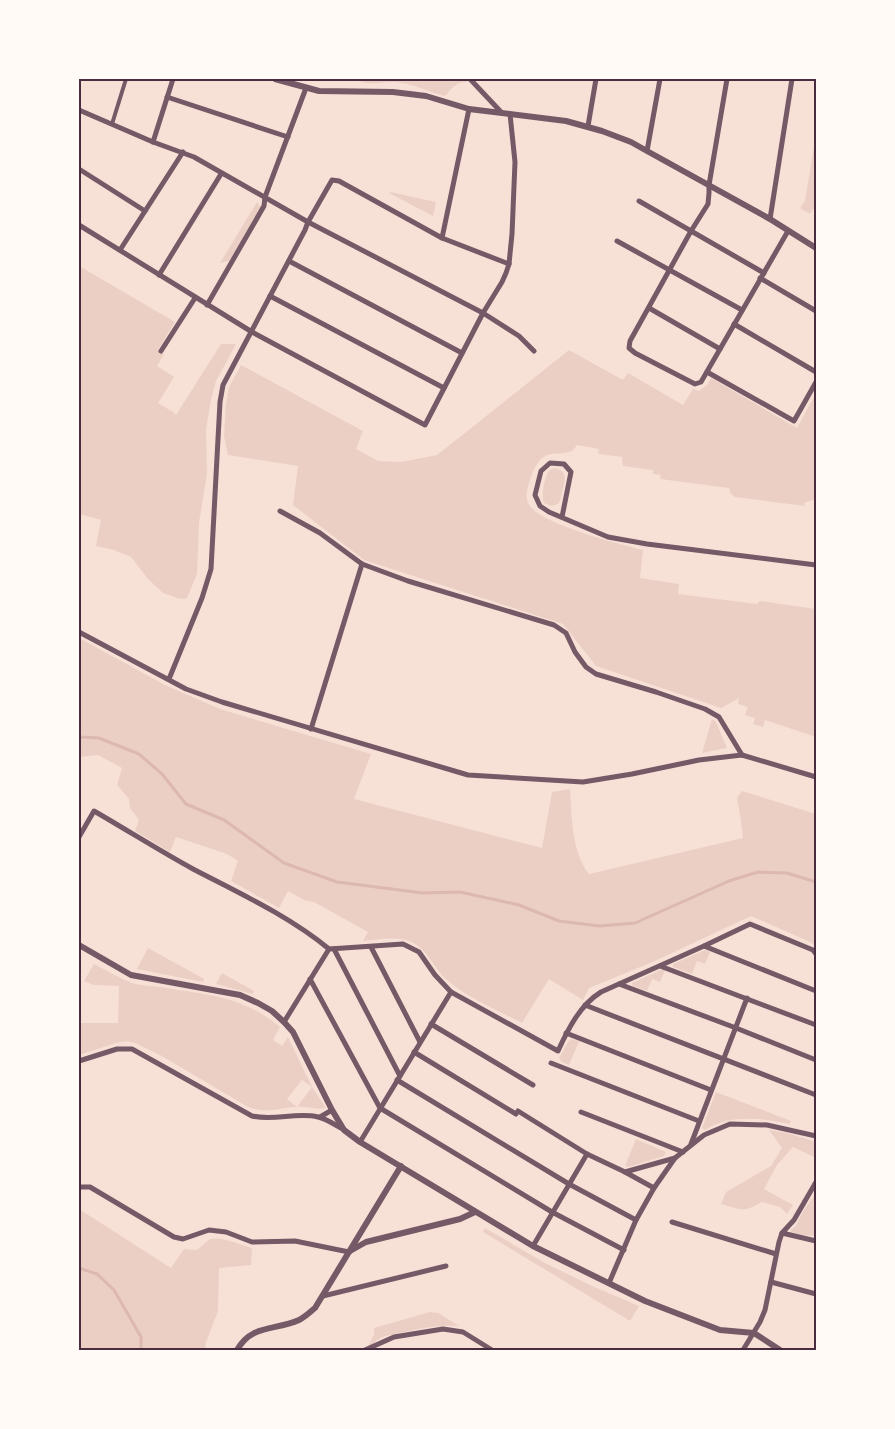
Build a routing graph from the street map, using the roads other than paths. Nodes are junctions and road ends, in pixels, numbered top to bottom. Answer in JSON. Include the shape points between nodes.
{"nodes":[{"id":1,"x":126,"y":79,"type":"edge"},
{"id":2,"x":173,"y":79,"type":"edge"},
{"id":3,"x":275,"y":79,"type":"edge"},
{"id":4,"x":470,"y":79,"type":"edge"},
{"id":5,"x":596,"y":79,"type":"edge"},
{"id":6,"x":660,"y":79,"type":"edge"},
{"id":7,"x":727,"y":79,"type":"edge"},
{"id":8,"x":792,"y":79,"type":"edge"},
{"id":9,"x":306,"y":88,"type":"junction"},
{"id":10,"x":168,"y":97,"type":"junction"},
{"id":11,"x":469,"y":108,"type":"junction"},
{"id":12,"x":79,"y":110,"type":"edge"},
{"id":13,"x":502,"y":113,"type":"junction"},
{"id":14,"x":510,"y":114,"type":"junction"},
{"id":15,"x":112,"y":124,"type":"junction"},
{"id":16,"x":588,"y":126,"type":"junction"},
{"id":17,"x":288,"y":136,"type":"junction"},
{"id":18,"x":153,"y":142,"type":"junction"},
{"id":19,"x":647,"y":150,"type":"junction"},
{"id":20,"x":183,"y":152,"type":"junction"},
{"id":21,"x":79,"y":169,"type":"edge"},
{"id":22,"x":222,"y":174,"type":"junction"},
{"id":23,"x":709,"y":185,"type":"junction"},
{"id":24,"x":265,"y":197,"type":"junction"},
{"id":25,"x":639,"y":201,"type":"dead end"},
{"id":26,"x":145,"y":211,"type":"junction"},
{"id":27,"x":770,"y":219,"type":"junction"},
{"id":28,"x":308,"y":222,"type":"junction"},
{"id":29,"x":79,"y":225,"type":"edge"},
{"id":30,"x":691,"y":231,"type":"junction"},
{"id":31,"x":788,"y":231,"type":"junction"},
{"id":32,"x":442,"y":238,"type":"junction"},
{"id":33,"x":617,"y":241,"type":"dead end"},
{"id":34,"x":816,"y":248,"type":"edge"},
{"id":35,"x":120,"y":250,"type":"junction"},
{"id":36,"x":288,"y":261,"type":"junction"},
{"id":37,"x":508,"y":264,"type":"junction"},
{"id":38,"x":670,"y":270,"type":"junction"},
{"id":39,"x":764,"y":273,"type":"junction"},
{"id":40,"x":159,"y":275,"type":"junction"},
{"id":41,"x":760,"y":278,"type":"junction"},
{"id":42,"x":270,"y":296,"type":"junction"},
{"id":43,"x":195,"y":298,"type":"junction"},
{"id":44,"x":207,"y":305,"type":"junction"},
{"id":45,"x":649,"y":308,"type":"junction"},
{"id":46,"x":742,"y":310,"type":"junction"},
{"id":47,"x":816,"y":311,"type":"edge"},
{"id":48,"x":483,"y":312,"type":"junction"},
{"id":49,"x":734,"y":324,"type":"junction"},
{"id":50,"x":252,"y":332,"type":"junction"},
{"id":51,"x":720,"y":349,"type":"junction"},
{"id":52,"x":161,"y":351,"type":"dead end"},
{"id":53,"x":534,"y":351,"type":"dead end"},
{"id":54,"x":462,"y":353,"type":"junction"},
{"id":55,"x":707,"y":372,"type":"junction"},
{"id":56,"x":816,"y":372,"type":"edge"},
{"id":57,"x":816,"y":382,"type":"edge"},
{"id":58,"x":444,"y":388,"type":"junction"},
{"id":59,"x":280,"y":511,"type":"dead end"},
{"id":60,"x":562,"y":518,"type":"junction"},
{"id":61,"x":362,"y":564,"type":"junction"},
{"id":62,"x":816,"y":565,"type":"edge"},
{"id":63,"x":79,"y":632,"type":"edge"},
{"id":64,"x":169,"y":679,"type":"junction"},
{"id":65,"x":312,"y":729,"type":"junction"},
{"id":66,"x":742,"y":755,"type":"junction"},
{"id":67,"x":816,"y":776,"type":"edge"},
{"id":68,"x":79,"y":837,"type":"edge"},
{"id":69,"x":79,"y":945,"type":"edge"},
{"id":70,"x":704,"y":946,"type":"junction"},
{"id":71,"x":370,"y":947,"type":"junction"},
{"id":72,"x":332,"y":949,"type":"junction"},
{"id":73,"x":816,"y":954,"type":"edge"},
{"id":74,"x":660,"y":966,"type":"junction"},
{"id":75,"x":310,"y":979,"type":"junction"},
{"id":76,"x":619,"y":984,"type":"junction"},
{"id":77,"x":816,"y":991,"type":"edge"},
{"id":78,"x":451,"y":992,"type":"junction"},
{"id":79,"x":747,"y":998,"type":"junction"},
{"id":80,"x":585,"y":1005,"type":"junction"},
{"id":81,"x":284,"y":1022,"type":"junction"},
{"id":82,"x":431,"y":1024,"type":"junction"},
{"id":83,"x":816,"y":1025,"type":"edge"},
{"id":84,"x":736,"y":1028,"type":"junction"},
{"id":85,"x":566,"y":1033,"type":"junction"},
{"id":86,"x":420,"y":1042,"type":"junction"},
{"id":87,"x":414,"y":1052,"type":"junction"},
{"id":88,"x":724,"y":1060,"type":"junction"},
{"id":89,"x":816,"y":1060,"type":"edge"},
{"id":90,"x":79,"y":1061,"type":"edge"},
{"id":91,"x":552,"y":1062,"type":"dead end"},
{"id":92,"x":399,"y":1078,"type":"junction"},
{"id":93,"x":533,"y":1085,"type":"dead end"},
{"id":94,"x":711,"y":1090,"type":"junction"},
{"id":95,"x":816,"y":1095,"type":"edge"},
{"id":96,"x":380,"y":1108,"type":"junction"},
{"id":97,"x":332,"y":1110,"type":"junction"},
{"id":98,"x":581,"y":1112,"type":"dead end"},
{"id":99,"x":320,"y":1117,"type":"junction"},
{"id":100,"x":699,"y":1121,"type":"junction"},
{"id":101,"x":344,"y":1130,"type":"junction"},
{"id":102,"x":816,"y":1136,"type":"edge"},
{"id":103,"x":360,"y":1142,"type":"junction"},
{"id":104,"x":691,"y":1145,"type":"junction"},
{"id":105,"x":683,"y":1152,"type":"junction"},
{"id":106,"x":587,"y":1154,"type":"junction"},
{"id":107,"x":675,"y":1158,"type":"junction"},
{"id":108,"x":402,"y":1166,"type":"junction"},
{"id":109,"x":625,"y":1172,"type":"junction"},
{"id":110,"x":816,"y":1182,"type":"edge"},
{"id":111,"x":570,"y":1184,"type":"junction"},
{"id":112,"x":79,"y":1188,"type":"edge"},
{"id":113,"x":654,"y":1188,"type":"junction"},
{"id":114,"x":475,"y":1212,"type":"junction"},
{"id":115,"x":552,"y":1212,"type":"junction"},
{"id":116,"x":636,"y":1220,"type":"junction"},
{"id":117,"x":672,"y":1222,"type":"dead end"},
{"id":118,"x":782,"y":1233,"type":"junction"},
{"id":119,"x":816,"y":1241,"type":"edge"},
{"id":120,"x":533,"y":1246,"type":"junction"},
{"id":121,"x":624,"y":1250,"type":"junction"},
{"id":122,"x":349,"y":1252,"type":"junction"},
{"id":123,"x":776,"y":1254,"type":"junction"},
{"id":124,"x":446,"y":1266,"type":"dead end"},
{"id":125,"x":771,"y":1282,"type":"junction"},
{"id":126,"x":609,"y":1283,"type":"junction"},
{"id":127,"x":816,"y":1294,"type":"edge"},
{"id":128,"x":323,"y":1296,"type":"junction"},
{"id":129,"x":754,"y":1333,"type":"junction"},
{"id":130,"x":237,"y":1350,"type":"edge"},
{"id":131,"x":365,"y":1350,"type":"edge"},
{"id":132,"x":492,"y":1350,"type":"edge"},
{"id":133,"x":743,"y":1350,"type":"edge"},
{"id":134,"x":780,"y":1350,"type":"edge"}],
"edges":[{"from":1,"to":15,"type":"street"},
{"from":2,"to":10,"type":"street"},
{"from":3,"to":9,"type":"street"},
{"from":4,"to":13,"type":"street"},
{"from":5,"to":16,"type":"street"},
{"from":6,"to":19,"type":"street"},
{"from":7,"to":23,"type":"street"},
{"from":8,"to":27,"type":"street"},
{"from":9,"to":11,"type":"street","via":[[426,96]]},
{"from":9,"to":17,"type":"street"},
{"from":10,"to":17,"type":"street"},
{"from":10,"to":18,"type":"street"},
{"from":11,"to":13,"type":"street"},
{"from":11,"to":32,"type":"street"},
{"from":12,"to":15,"type":"street"},
{"from":13,"to":14,"type":"street"},
{"from":14,"to":16,"type":"street"},
{"from":14,"to":37,"type":"street","via":[[515,162]]},
{"from":15,"to":18,"type":"street"},
{"from":16,"to":19,"type":"street"},
{"from":17,"to":24,"type":"street"},
{"from":18,"to":20,"type":"street"},
{"from":19,"to":23,"type":"street"},
{"from":20,"to":22,"type":"street"},
{"from":20,"to":26,"type":"street"},
{"from":21,"to":26,"type":"street"},
{"from":22,"to":24,"type":"street"},
{"from":22,"to":40,"type":"street"},
{"from":23,"to":27,"type":"street"},
{"from":23,"to":30,"type":"street","via":[[708,204]]},
{"from":24,"to":28,"type":"street"},
{"from":24,"to":44,"type":"street","via":[[264,206]]},
{"from":25,"to":30,"type":"street"},
{"from":26,"to":35,"type":"street"},
{"from":27,"to":31,"type":"street"},
{"from":28,"to":32,"type":"street","via":[[332,180]]},
{"from":28,"to":36,"type":"street"},
{"from":28,"to":48,"type":"street"},
{"from":29,"to":35,"type":"street"},
{"from":30,"to":38,"type":"street"},
{"from":30,"to":39,"type":"street"},
{"from":31,"to":34,"type":"street"},
{"from":31,"to":39,"type":"street"},
{"from":32,"to":37,"type":"street"},
{"from":33,"to":38,"type":"street"},
{"from":35,"to":40,"type":"street"},
{"from":36,"to":42,"type":"street"},
{"from":36,"to":54,"type":"street"},
{"from":37,"to":48,"type":"street","via":[[502,282]]},
{"from":38,"to":45,"type":"street"},
{"from":38,"to":46,"type":"street"},
{"from":39,"to":41,"type":"street"},
{"from":40,"to":43,"type":"street"},
{"from":41,"to":46,"type":"street"},
{"from":41,"to":47,"type":"street"},
{"from":42,"to":50,"type":"street"},
{"from":42,"to":58,"type":"street"},
{"from":43,"to":44,"type":"street"},
{"from":43,"to":52,"type":"street"},
{"from":44,"to":50,"type":"street"},
{"from":45,"to":51,"type":"street"},
{"from":45,"to":55,"type":"street","via":[[629,348],[695,384],[701,382]]},
{"from":46,"to":49,"type":"street"},
{"from":48,"to":53,"type":"street","via":[[519,336]]},
{"from":48,"to":54,"type":"street"},
{"from":49,"to":51,"type":"street"},
{"from":49,"to":56,"type":"street"},
{"from":50,"to":58,"type":"street","via":[[426,425]]},
{"from":50,"to":64,"type":"street","via":[[223,386],[211,569]]},
{"from":51,"to":55,"type":"street"},
{"from":54,"to":58,"type":"street"},
{"from":55,"to":57,"type":"street","via":[[794,421]]},
{"from":59,"to":61,"type":"street","via":[[320,533]]},
{"from":60,"to":60,"type":"street","via":[[570,472],[564,464],[550,463],[541,471],[535,495],[540,506]]},
{"from":60,"to":62,"type":"street","via":[[608,537]]},
{"from":61,"to":65,"type":"street"},
{"from":61,"to":66,"type":"street","via":[[554,625],[566,633],[586,667],[596,674],[672,697],[719,717]]},
{"from":63,"to":64,"type":"street"},
{"from":64,"to":65,"type":"street","via":[[222,702]]},
{"from":65,"to":66,"type":"street","via":[[468,775],[536,780],[583,782]]},
{"from":66,"to":67,"type":"street"},
{"from":68,"to":72,"type":"street","via":[[94,811]]},
{"from":69,"to":81,"type":"street","via":[[131,975],[240,995],[267,1008]]},
{"from":70,"to":73,"type":"street","via":[[750,924]]},
{"from":70,"to":74,"type":"street"},
{"from":70,"to":77,"type":"street"},
{"from":71,"to":72,"type":"street"},
{"from":71,"to":78,"type":"street","via":[[403,944],[419,952]]},
{"from":71,"to":86,"type":"street"},
{"from":72,"to":75,"type":"street"},
{"from":72,"to":92,"type":"street"},
{"from":74,"to":76,"type":"street"},
{"from":74,"to":79,"type":"street"},
{"from":75,"to":81,"type":"street"},
{"from":75,"to":96,"type":"street"},
{"from":76,"to":80,"type":"street","via":[[592,997]]},
{"from":76,"to":84,"type":"street"},
{"from":78,"to":82,"type":"street"},
{"from":78,"to":85,"type":"street","via":[[558,1051]]},
{"from":79,"to":83,"type":"street"},
{"from":79,"to":84,"type":"street"},
{"from":80,"to":85,"type":"street"},
{"from":80,"to":88,"type":"street"},
{"from":81,"to":97,"type":"street","via":[[293,1032]]},
{"from":82,"to":86,"type":"street"},
{"from":82,"to":93,"type":"street"},
{"from":84,"to":88,"type":"street"},
{"from":84,"to":89,"type":"street"},
{"from":85,"to":94,"type":"street"},
{"from":86,"to":87,"type":"street"},
{"from":87,"to":92,"type":"street"},
{"from":87,"to":106,"type":"street"},
{"from":88,"to":94,"type":"street"},
{"from":88,"to":95,"type":"street"},
{"from":90,"to":99,"type":"street","via":[[117,1049],[132,1049],[252,1116]]},
{"from":91,"to":100,"type":"street"},
{"from":92,"to":96,"type":"street"},
{"from":92,"to":111,"type":"street"},
{"from":94,"to":100,"type":"street"},
{"from":96,"to":103,"type":"street"},
{"from":96,"to":115,"type":"street"},
{"from":97,"to":99,"type":"street"},
{"from":97,"to":101,"type":"street"},
{"from":98,"to":105,"type":"street"},
{"from":99,"to":101,"type":"street"},
{"from":100,"to":104,"type":"street"},
{"from":101,"to":103,"type":"street"},
{"from":102,"to":104,"type":"street","via":[[767,1125],[730,1124],[704,1135]]},
{"from":103,"to":108,"type":"street"},
{"from":104,"to":105,"type":"street"},
{"from":105,"to":107,"type":"street"},
{"from":106,"to":109,"type":"street"},
{"from":106,"to":111,"type":"street"},
{"from":107,"to":109,"type":"street"},
{"from":107,"to":113,"type":"street"},
{"from":108,"to":114,"type":"street"},
{"from":108,"to":122,"type":"street"},
{"from":109,"to":113,"type":"street"},
{"from":110,"to":118,"type":"street","via":[[794,1220]]},
{"from":111,"to":115,"type":"street"},
{"from":111,"to":116,"type":"street"},
{"from":112,"to":122,"type":"street","via":[[90,1188],[174,1237],[183,1239],[209,1230],[226,1232],[252,1242],[295,1241]]},
{"from":113,"to":116,"type":"street"},
{"from":114,"to":120,"type":"street"},
{"from":114,"to":122,"type":"street","via":[[460,1219],[366,1242]]},
{"from":115,"to":120,"type":"street"},
{"from":115,"to":121,"type":"street"},
{"from":116,"to":121,"type":"street"},
{"from":117,"to":123,"type":"street"},
{"from":118,"to":119,"type":"street"},
{"from":118,"to":123,"type":"street"},
{"from":120,"to":126,"type":"street"},
{"from":121,"to":126,"type":"street"},
{"from":122,"to":128,"type":"street"},
{"from":123,"to":125,"type":"street"},
{"from":124,"to":128,"type":"street"},
{"from":125,"to":127,"type":"street"},
{"from":125,"to":129,"type":"street","via":[[765,1310]]},
{"from":126,"to":129,"type":"street","via":[[645,1301],[720,1330]]},
{"from":128,"to":130,"type":"street","via":[[315,1308],[300,1320],[254,1332]]},
{"from":129,"to":133,"type":"street"},
{"from":129,"to":134,"type":"street"},
{"from":131,"to":132,"type":"street","via":[[394,1337],[443,1330],[463,1332]]}]}
